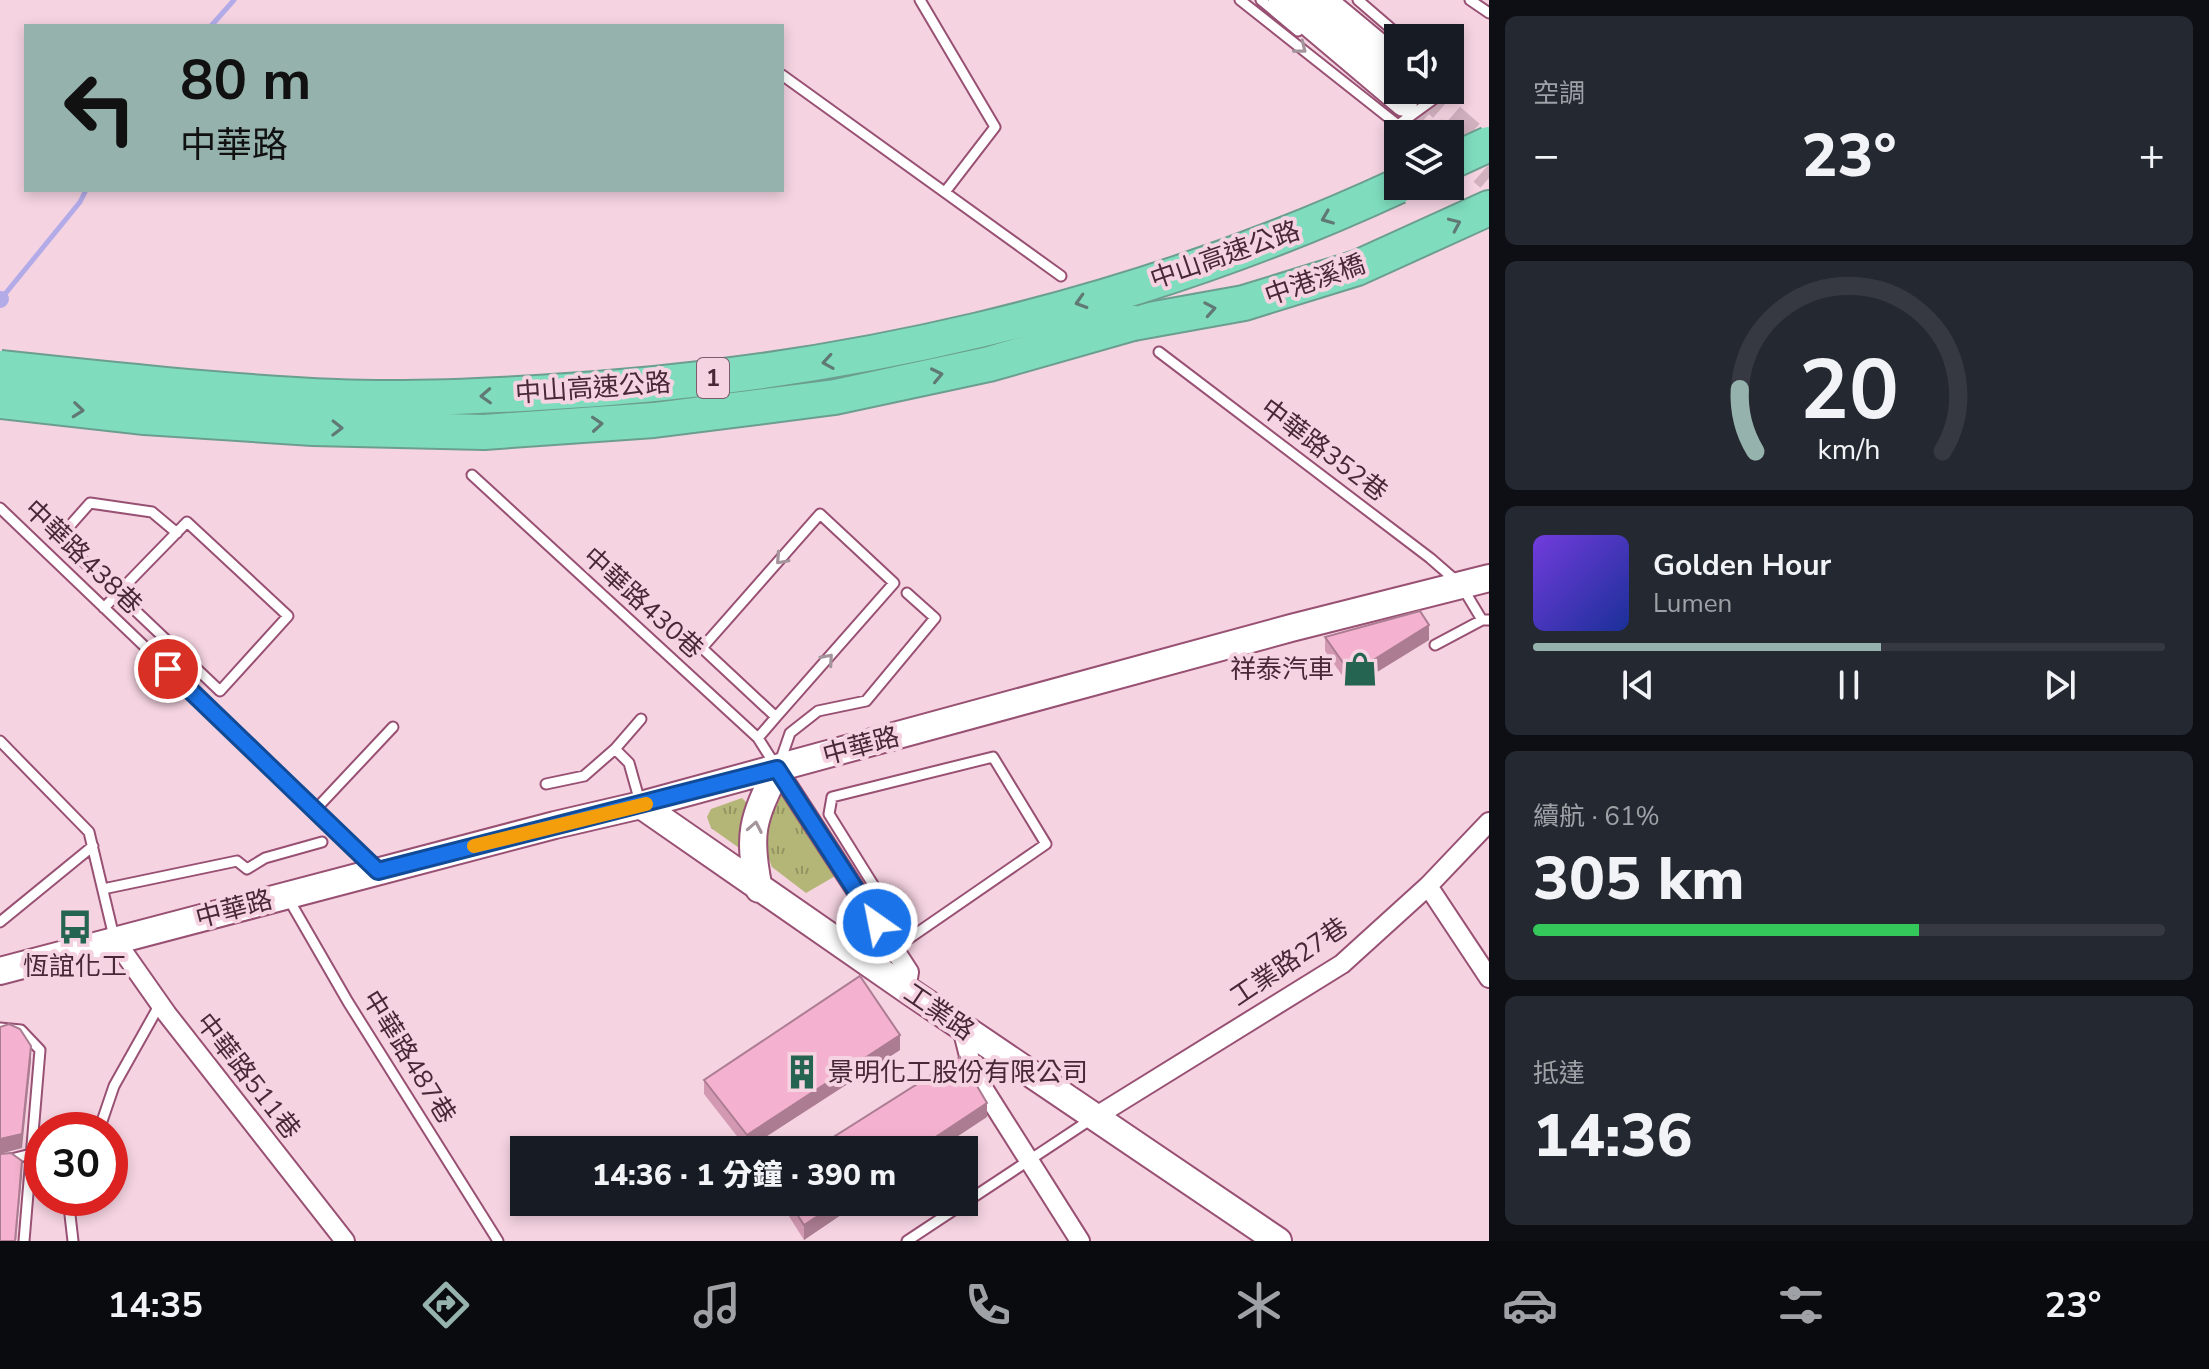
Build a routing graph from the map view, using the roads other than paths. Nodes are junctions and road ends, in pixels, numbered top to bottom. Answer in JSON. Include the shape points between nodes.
{"nodes":[{"id":1,"x":920,"y":0,"type":"edge"},
{"id":2,"x":1240,"y":0,"type":"edge"},
{"id":3,"x":1261,"y":0,"type":"edge"},
{"id":4,"x":1282,"y":0,"type":"edge"},
{"id":5,"x":1315,"y":0,"type":"edge"},
{"id":6,"x":1335,"y":0,"type":"edge"},
{"id":7,"x":1358,"y":0,"type":"edge"},
{"id":8,"x":1470,"y":0,"type":"edge"},
{"id":9,"x":1489,"y":13,"type":"edge"},
{"id":10,"x":1386,"y":24,"type":"edge"},
{"id":11,"x":1309,"y":39,"type":"dead end"},
{"id":12,"x":1384,"y":40,"type":"edge"},
{"id":13,"x":1384,"y":58,"type":"edge"},
{"id":14,"x":784,"y":76,"type":"edge"},
{"id":15,"x":1357,"y":78,"type":"dead end"},
{"id":16,"x":1384,"y":78,"type":"edge"},
{"id":17,"x":1384,"y":88,"type":"edge"},
{"id":18,"x":1427,"y":104,"type":"edge"},
{"id":19,"x":1489,"y":144,"type":"edge"},
{"id":20,"x":1464,"y":156,"type":"edge"},
{"id":21,"x":945,"y":192,"type":"junction"},
{"id":22,"x":1384,"y":192,"type":"edge"},
{"id":23,"x":1489,"y":208,"type":"edge"},
{"id":24,"x":1061,"y":276,"type":"dead end"},
{"id":25,"x":1133,"y":323,"type":"joint"},
{"id":26,"x":1159,"y":352,"type":"dead end"},
{"id":27,"x":0,"y":368,"type":"edge"},
{"id":28,"x":0,"y":401,"type":"edge"},
{"id":29,"x":472,"y":475,"type":"dead end"},
{"id":30,"x":0,"y":508,"type":"edge"},
{"id":31,"x":177,"y":533,"type":"junction"},
{"id":32,"x":1489,"y":578,"type":"edge"},
{"id":33,"x":1461,"y":585,"type":"junction"},
{"id":34,"x":907,"y":593,"type":"dead end"},
{"id":35,"x":118,"y":594,"type":"junction"},
{"id":36,"x":104,"y":608,"type":"junction"},
{"id":37,"x":1485,"y":620,"type":"edge"},
{"id":38,"x":1435,"y":645,"type":"dead end"},
{"id":39,"x":776,"y":717,"type":"junction"},
{"id":40,"x":641,"y":719,"type":"dead end"},
{"id":41,"x":393,"y":727,"type":"dead end"},
{"id":42,"x":758,"y":738,"type":"junction"},
{"id":43,"x":0,"y":741,"type":"edge"},
{"id":44,"x":615,"y":749,"type":"junction"},
{"id":45,"x":777,"y":769,"type":"junction"},
{"id":46,"x":546,"y":784,"type":"dead end"},
{"id":47,"x":641,"y":805,"type":"junction"},
{"id":48,"x":315,"y":810,"type":"junction"},
{"id":49,"x":1489,"y":822,"type":"edge"},
{"id":50,"x":322,"y":842,"type":"dead end"},
{"id":51,"x":93,"y":846,"type":"junction"},
{"id":52,"x":378,"y":871,"type":"junction"},
{"id":53,"x":1428,"y":886,"type":"junction"},
{"id":54,"x":103,"y":889,"type":"junction"},
{"id":55,"x":759,"y":889,"type":"junction"},
{"id":56,"x":287,"y":895,"type":"junction"},
{"id":57,"x":0,"y":922,"type":"edge"},
{"id":58,"x":115,"y":940,"type":"junction"},
{"id":59,"x":900,"y":944,"type":"junction"},
{"id":60,"x":0,"y":971,"type":"edge"},
{"id":61,"x":1489,"y":978,"type":"edge"},
{"id":62,"x":906,"y":989,"type":"junction"},
{"id":63,"x":160,"y":1004,"type":"junction"},
{"id":64,"x":0,"y":1028,"type":"edge"},
{"id":65,"x":962,"y":1028,"type":"junction"},
{"id":66,"x":35,"y":1112,"type":"edge"},
{"id":67,"x":105,"y":1112,"type":"edge"},
{"id":68,"x":1095,"y":1117,"type":"junction"},
{"id":69,"x":24,"y":1156,"type":"edge"},
{"id":70,"x":1028,"y":1160,"type":"junction"},
{"id":71,"x":0,"y":1162,"type":"edge"},
{"id":72,"x":26,"y":1216,"type":"edge"},
{"id":73,"x":70,"y":1216,"type":"edge"},
{"id":74,"x":24,"y":1241,"type":"edge"},
{"id":75,"x":73,"y":1241,"type":"edge"},
{"id":76,"x":345,"y":1241,"type":"edge"},
{"id":77,"x":498,"y":1241,"type":"edge"},
{"id":78,"x":907,"y":1241,"type":"edge"},
{"id":79,"x":1080,"y":1241,"type":"edge"},
{"id":80,"x":1278,"y":1241,"type":"edge"}],
"edges":[{"from":1,"to":21,"type":"lane","via":[[995,127]]},
{"from":2,"to":18,"type":"lane","one_way":true,"via":[[1398,125]]},
{"from":3,"to":11,"type":"lane"},
{"from":4,"to":16,"type":"street"},
{"from":5,"to":13,"type":"street"},
{"from":6,"to":12,"type":"lane"},
{"from":7,"to":10,"type":"lane"},
{"from":8,"to":9,"type":"lane"},
{"from":14,"to":21,"type":"lane"},
{"from":15,"to":17,"type":"lane"},
{"from":19,"to":20,"type":"highway","bridge":true},
{"from":21,"to":24,"type":"lane"},
{"from":22,"to":27,"type":"highway","name":"中山高速公路","number":"1","one_way":true,"bridge":true,"via":[[1247,250],[1032,317],[886,352],[741,376],[468,397],[338,397]]},
{"from":25,"to":23,"type":"highway","name":"中港溪橋","one_way":true,"via":[[1244,303],[1357,268]]},
{"from":28,"to":25,"type":"highway","name":"中山高速公路","number":"1","one_way":true,"bridge":true,"via":[[313,428],[484,432],[654,420],[835,397],[989,364]]},
{"from":26,"to":33,"type":"lane","name":"中華路352巷"},
{"from":29,"to":42,"type":"lane","name":"中華路430巷"},
{"from":30,"to":36,"type":"lane","name":"中華路438巷"},
{"from":31,"to":35,"type":"lane"},
{"from":31,"to":35,"type":"lane","via":[[152,512],[90,503],[59,538]]},
{"from":31,"to":35,"type":"lane","via":[[187,522],[288,616],[220,691]]},
{"from":32,"to":33,"type":"street","name":"中華路"},
{"from":33,"to":37,"type":"lane","name":"中華路352巷"},
{"from":33,"to":45,"type":"street","name":"中華路"},
{"from":34,"to":45,"type":"lane","via":[[935,618],[866,701],[818,711],[790,733]]},
{"from":35,"to":36,"type":"lane"},
{"from":36,"to":48,"type":"lane","name":"中華路438巷"},
{"from":37,"to":38,"type":"lane"},
{"from":39,"to":39,"type":"lane","one_way":true,"via":[[894,583],[820,514],[702,648]]},
{"from":39,"to":42,"type":"lane"},
{"from":40,"to":44,"type":"lane"},
{"from":41,"to":48,"type":"lane"},
{"from":42,"to":45,"type":"lane","name":"中華路430巷"},
{"from":43,"to":51,"type":"lane","via":[[89,832]]},
{"from":44,"to":46,"type":"lane","via":[[584,776]]},
{"from":44,"to":47,"type":"lane","via":[[629,763]]},
{"from":45,"to":47,"type":"street","name":"中華路"},
{"from":55,"to":45,"type":"street","one_way":true,"via":[[751,852],[753,823]]},
{"from":45,"to":59,"type":"street"},
{"from":47,"to":52,"type":"street","name":"中華路"},
{"from":47,"to":55,"type":"street","name":"工業路"},
{"from":48,"to":52,"type":"lane","name":"中華路438巷"},
{"from":49,"to":53,"type":"street","name":"工業路27巷"},
{"from":50,"to":54,"type":"lane","via":[[265,858],[247,869],[237,861]]},
{"from":51,"to":54,"type":"lane"},
{"from":51,"to":57,"type":"lane"},
{"from":52,"to":56,"type":"street","name":"中華路"},
{"from":53,"to":61,"type":"street"},
{"from":53,"to":68,"type":"street","name":"工業路27巷","via":[[1342,964]]},
{"from":54,"to":58,"type":"lane"},
{"from":55,"to":62,"type":"street","name":"工業路"},
{"from":56,"to":58,"type":"street","name":"中華路"},
{"from":56,"to":77,"type":"lane","name":"中華路487巷"},
{"from":58,"to":60,"type":"street","name":"中華路"},
{"from":58,"to":63,"type":"street","name":"中華路511巷"},
{"from":59,"to":59,"type":"lane","via":[[1046,844],[993,757],[832,797],[829,814]]},
{"from":59,"to":62,"type":"street","via":[[909,972]]},
{"from":62,"to":65,"type":"street","name":"工業路"},
{"from":63,"to":67,"type":"lane"},
{"from":63,"to":76,"type":"street","name":"中華路511巷"},
{"from":64,"to":66,"type":"lane","via":[[21,1030],[40,1050]]},
{"from":65,"to":68,"type":"street","name":"工業路"},
{"from":65,"to":70,"type":"street","via":[[973,1072]]},
{"from":68,"to":70,"type":"lane"},
{"from":68,"to":80,"type":"street","name":"工業路"},
{"from":69,"to":71,"type":"lane"},
{"from":70,"to":78,"type":"lane"},
{"from":70,"to":79,"type":"street"},
{"from":72,"to":74,"type":"lane"},
{"from":73,"to":75,"type":"lane"}]}
